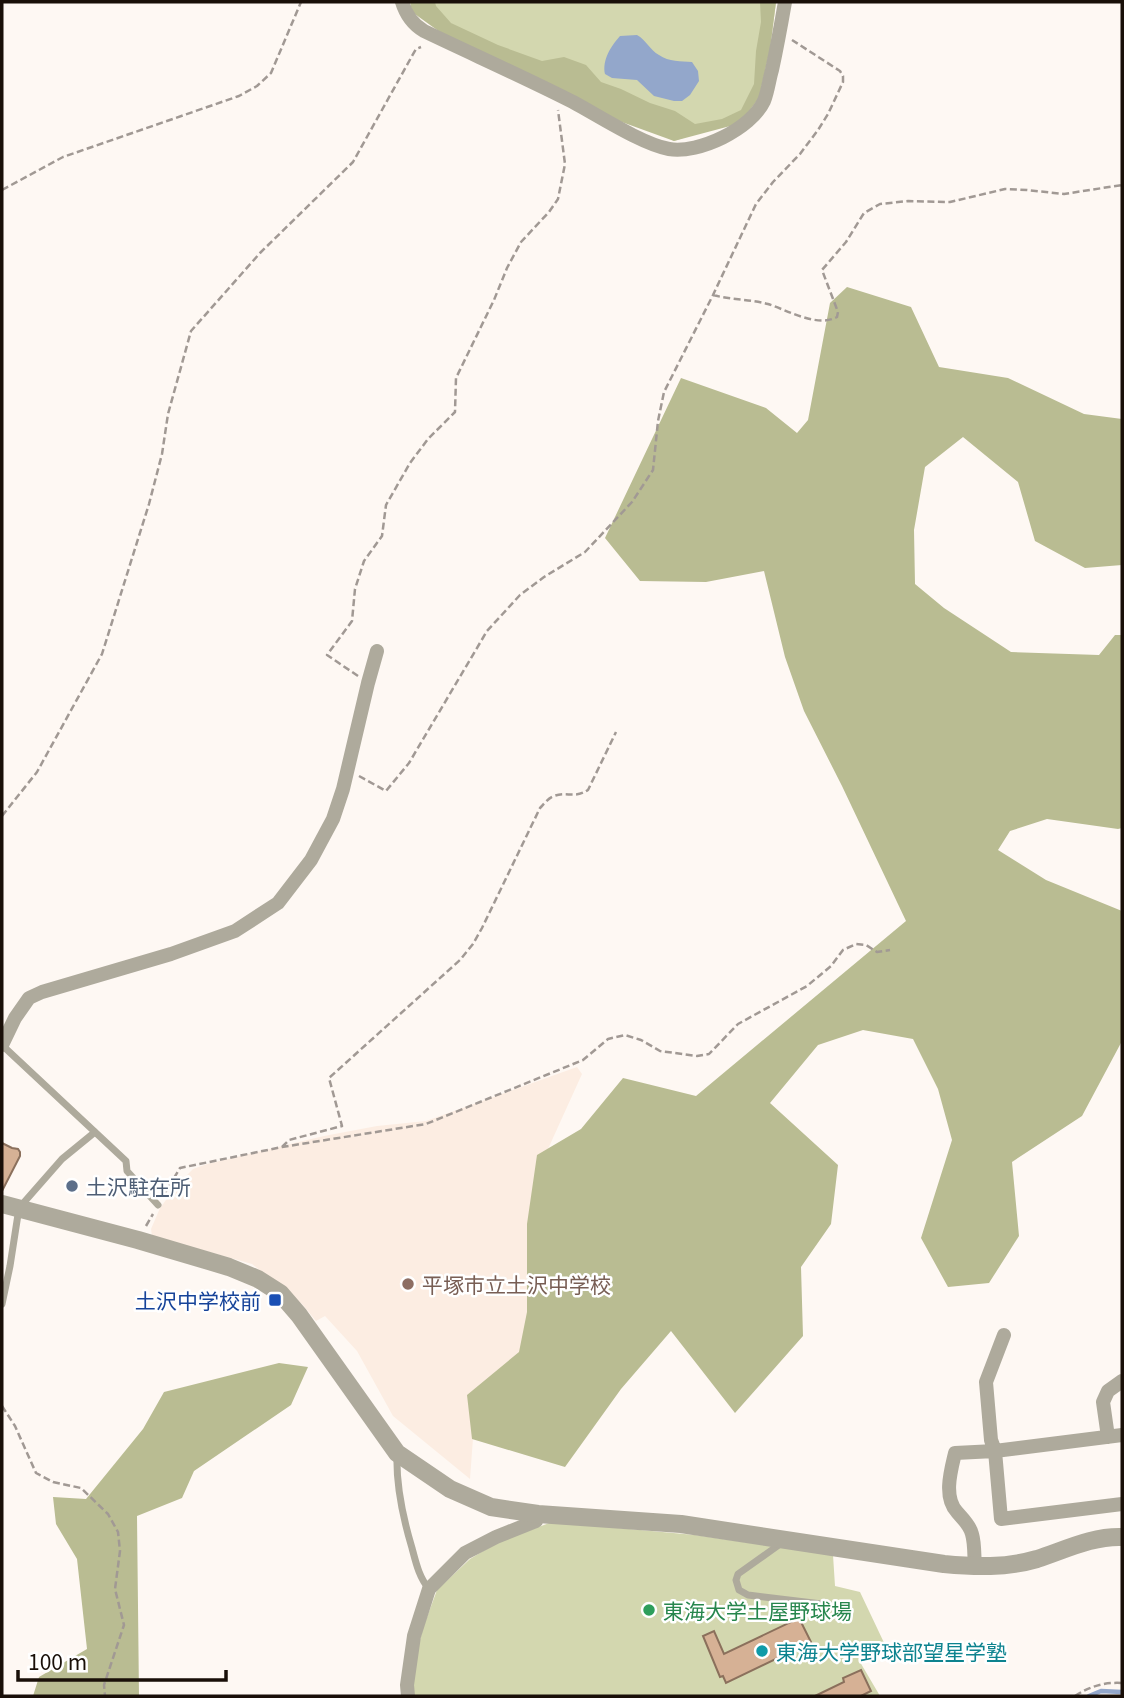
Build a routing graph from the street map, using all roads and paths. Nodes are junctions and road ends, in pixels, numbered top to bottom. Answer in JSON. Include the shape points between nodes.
{"nodes":[{"id":1,"x":300,"y":2,"type":"edge"},
{"id":2,"x":402,"y":2,"type":"edge"},
{"id":3,"x":785,"y":2,"type":"edge"},
{"id":4,"x":779,"y":36,"type":"junction"},
{"id":5,"x":425,"y":46,"type":"dead end"},
{"id":6,"x":554,"y":92,"type":"junction"},
{"id":7,"x":1122,"y":185,"type":"edge"},
{"id":8,"x":2,"y":190,"type":"edge"},
{"id":9,"x":713,"y":295,"type":"junction"},
{"id":10,"x":377,"y":651,"type":"dead end"},
{"id":11,"x":368,"y":683,"type":"junction"},
{"id":12,"x":616,"y":732,"type":"dead end"},
{"id":13,"x":347,"y":769,"type":"junction"},
{"id":14,"x":2,"y":816,"type":"edge"},
{"id":15,"x":890,"y":950,"type":"dead end"},
{"id":16,"x":2,"y":1045,"type":"edge"},
{"id":17,"x":94,"y":1132,"type":"junction"},
{"id":18,"x":282,"y":1147,"type":"junction"},
{"id":19,"x":158,"y":1205,"type":"junction"},
{"id":20,"x":10,"y":1206,"type":"edge"},
{"id":21,"x":138,"y":1240,"type":"junction"},
{"id":22,"x":2,"y":1304,"type":"edge"},
{"id":23,"x":1004,"y":1335,"type":"dead end"},
{"id":24,"x":1122,"y":1381,"type":"edge"},
{"id":25,"x":2,"y":1406,"type":"edge"},
{"id":26,"x":1115,"y":1436,"type":"edge"},
{"id":27,"x":995,"y":1451,"type":"junction"},
{"id":28,"x":397,"y":1453,"type":"junction"},
{"id":29,"x":1122,"y":1504,"type":"edge"},
{"id":30,"x":538,"y":1514,"type":"junction"},
{"id":31,"x":1122,"y":1537,"type":"edge"},
{"id":32,"x":787,"y":1540,"type":"junction"},
{"id":33,"x":975,"y":1567,"type":"junction"},
{"id":34,"x":429,"y":1589,"type":"junction"},
{"id":35,"x":830,"y":1605,"type":"dead end"},
{"id":36,"x":1122,"y":1683,"type":"edge"},
{"id":37,"x":105,"y":1696,"type":"edge"},
{"id":38,"x":408,"y":1696,"type":"edge"},
{"id":39,"x":1075,"y":1696,"type":"edge"}],
"edges":[{"from":1,"to":8,"type":"path","via":[[271,73],[257,86],[63,157]]},
{"from":2,"to":6,"type":"street","via":[[408,17],[424,32]]},
{"from":3,"to":4,"type":"street"},
{"from":4,"to":6,"type":"street","via":[[764,100],[753,117],[735,131],[695,147],[656,145]]},
{"from":4,"to":9,"type":"path","via":[[840,71],[843,82],[818,130],[756,204]]},
{"from":5,"to":14,"type":"path","via":[[416,49],[353,162],[260,253],[191,331],[149,504],[102,654],[37,772]]},
{"from":6,"to":11,"type":"path","via":[[565,155],[558,199],[521,242],[507,268],[456,378],[455,412],[410,463],[386,505],[382,536],[364,561],[355,589],[352,621],[327,655]]},
{"from":7,"to":9,"type":"path","via":[[1064,194],[1005,189],[950,202],[880,204],[864,213],[822,270],[838,312],[833,320],[811,319],[769,304]]},
{"from":9,"to":13,"type":"path","via":[[664,392],[653,470],[632,502],[586,552],[520,595],[487,631],[409,763],[386,791]]},
{"from":10,"to":11,"type":"street"},
{"from":11,"to":13,"type":"street"},
{"from":12,"to":18,"type":"path","via":[[589,790],[580,795],[551,796],[540,808],[482,928],[460,960],[329,1079],[342,1126],[289,1140]]},
{"from":13,"to":16,"type":"street","via":[[344,789],[312,860],[278,902],[235,931],[29,998]]},
{"from":15,"to":18,"type":"path","via":[[877,952],[856,944],[843,950],[807,986],[738,1024],[709,1054],[660,1052],[625,1035],[608,1039],[583,1060],[426,1124]]},
{"from":16,"to":17,"type":"lane"},
{"from":17,"to":19,"type":"lane","via":[[126,1161],[127,1171]]},
{"from":17,"to":20,"type":"lane"},
{"from":18,"to":19,"type":"path","via":[[180,1168]]},
{"from":19,"to":21,"type":"path"},
{"from":20,"to":21,"type":"street"},
{"from":20,"to":22,"type":"lane","via":[[10,1266]]},
{"from":21,"to":28,"type":"street","via":[[229,1267],[280,1293]]},
{"from":23,"to":27,"type":"street","via":[[986,1382]]},
{"from":24,"to":26,"type":"street","via":[[1108,1391],[1103,1402]]},
{"from":25,"to":37,"type":"path","via":[[36,1473],[81,1488],[108,1514],[118,1532],[115,1589],[124,1625],[104,1685]]},
{"from":26,"to":27,"type":"street"},
{"from":27,"to":29,"type":"street","via":[[1001,1519]]},
{"from":27,"to":33,"type":"street","via":[[955,1453],[949,1480],[950,1499],[972,1533]]},
{"from":28,"to":30,"type":"street","via":[[450,1489],[491,1507]]},
{"from":28,"to":34,"type":"lane","via":[[403,1521],[421,1580]]},
{"from":30,"to":32,"type":"street","via":[[681,1524]]},
{"from":30,"to":34,"type":"street","via":[[536,1521],[465,1553]]},
{"from":31,"to":33,"type":"street","via":[[1070,1546],[1009,1566]]},
{"from":32,"to":33,"type":"street"},
{"from":32,"to":35,"type":"lane","via":[[738,1574],[739,1590]]},
{"from":34,"to":38,"type":"street","via":[[414,1636]]},
{"from":36,"to":39,"type":"path","via":[[1091,1687]]}]}
